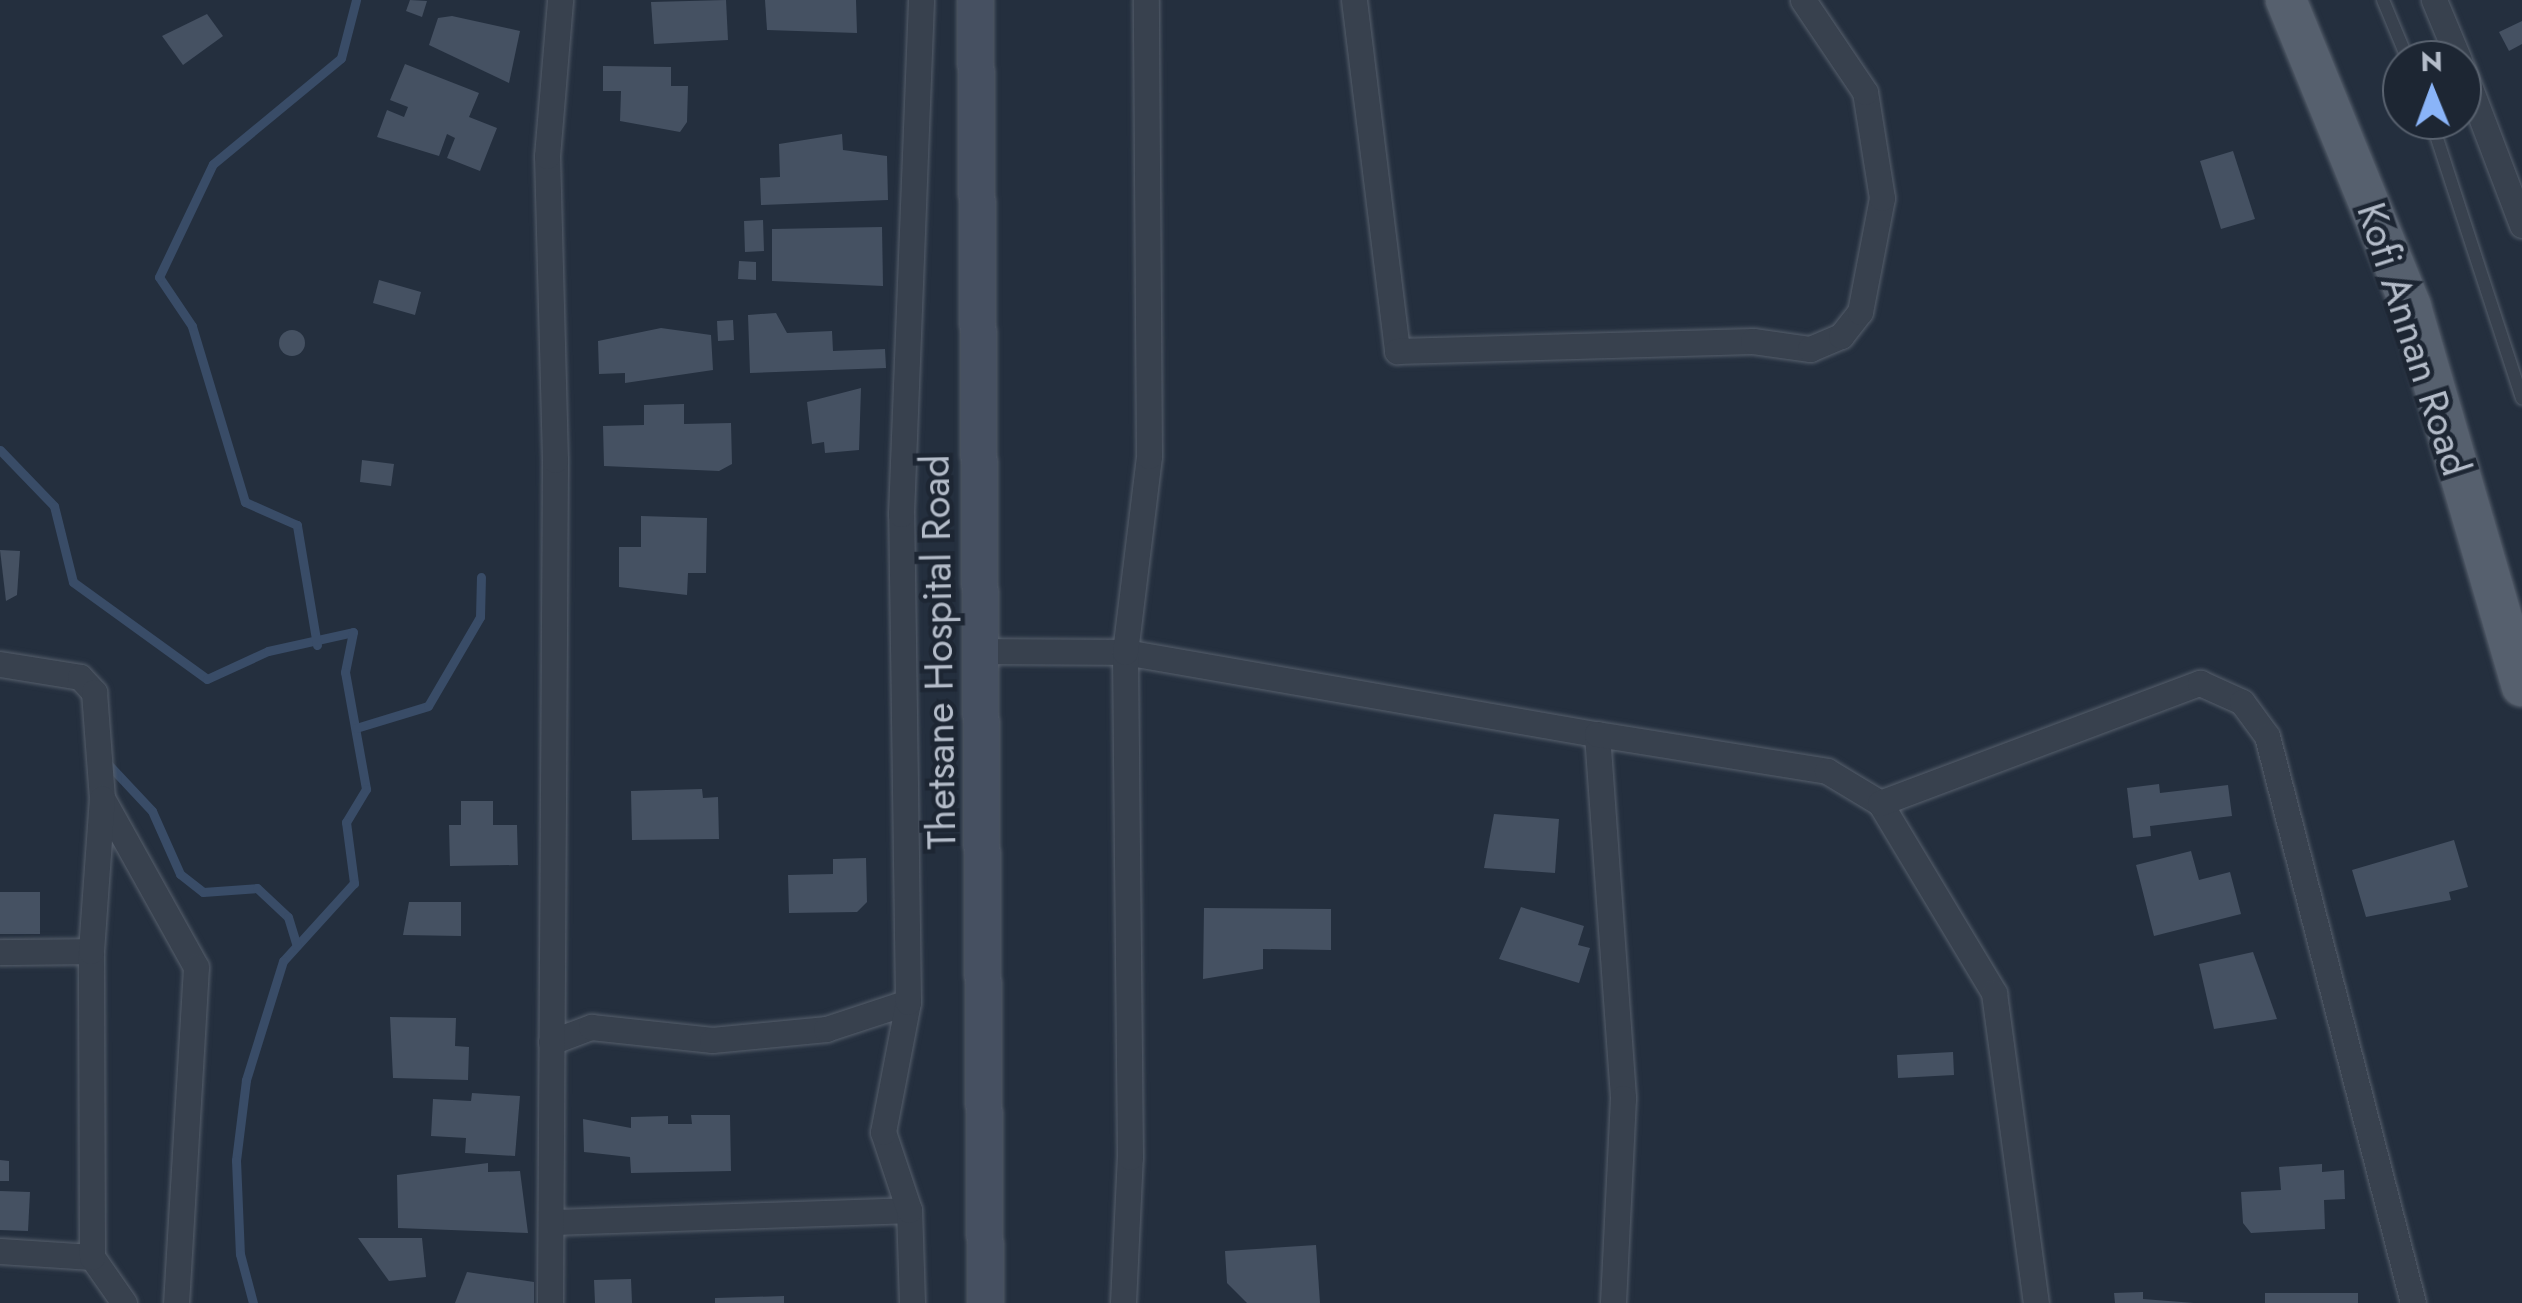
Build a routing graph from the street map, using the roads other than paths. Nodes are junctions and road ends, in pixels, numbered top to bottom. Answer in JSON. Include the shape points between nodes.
{"nodes":[{"id":1,"x":560,"y":0,"type":"edge"},
{"id":2,"x":921,"y":0,"type":"edge"},
{"id":3,"x":976,"y":0,"type":"edge"},
{"id":4,"x":1146,"y":0,"type":"edge"},
{"id":5,"x":1354,"y":0,"type":"edge"},
{"id":6,"x":1803,"y":0,"type":"edge"},
{"id":7,"x":2286,"y":0,"type":"edge"},
{"id":8,"x":2383,"y":0,"type":"edge"},
{"id":9,"x":2434,"y":0,"type":"edge"},
{"id":10,"x":2400,"y":40,"type":"edge"},
{"id":11,"x":2451,"y":40,"type":"edge"},
{"id":12,"x":2482,"y":120,"type":"edge"},
{"id":13,"x":2438,"y":140,"type":"edge"},
{"id":14,"x":2522,"y":225,"type":"edge"},
{"id":15,"x":2522,"y":398,"type":"edge"},
{"id":16,"x":980,"y":651,"type":"junction"},
{"id":17,"x":1125,"y":652,"type":"junction"},
{"id":18,"x":0,"y":664,"type":"edge"},
{"id":19,"x":2522,"y":686,"type":"edge"},
{"id":20,"x":1597,"y":734,"type":"junction"},
{"id":21,"x":102,"y":798,"type":"junction"},
{"id":22,"x":1880,"y":803,"type":"junction"},
{"id":23,"x":91,"y":951,"type":"junction"},
{"id":24,"x":0,"y":952,"type":"edge"},
{"id":25,"x":908,"y":1002,"type":"junction"},
{"id":26,"x":552,"y":1042,"type":"junction"},
{"id":27,"x":910,"y":1210,"type":"junction"},
{"id":28,"x":552,"y":1222,"type":"junction"},
{"id":29,"x":0,"y":1251,"type":"edge"},
{"id":30,"x":92,"y":1258,"type":"junction"},
{"id":31,"x":124,"y":1303,"type":"edge"},
{"id":32,"x":176,"y":1303,"type":"edge"},
{"id":33,"x":550,"y":1303,"type":"edge"},
{"id":34,"x":912,"y":1303,"type":"edge"},
{"id":35,"x":985,"y":1303,"type":"edge"},
{"id":36,"x":1123,"y":1303,"type":"edge"},
{"id":37,"x":1613,"y":1303,"type":"edge"},
{"id":38,"x":2036,"y":1303,"type":"edge"},
{"id":39,"x":2413,"y":1303,"type":"edge"}],
"edges":[{"from":1,"to":26,"type":"street","via":[[547,156]]},
{"from":2,"to":25,"type":"street","via":[[901,514]]},
{"from":3,"to":16,"type":"main road","name":"Thetsane Hospital Road"},
{"from":4,"to":17,"type":"street","via":[[1150,456]]},
{"from":5,"to":6,"type":"street","via":[[1392,332],[1397,351],[1417,351],[1753,341],[1810,350],[1841,336],[1860,312],[1882,198],[1865,92]]},
{"from":7,"to":19,"type":"main road","name":"Kofi Annan Road","via":[[2411,307]]},
{"from":8,"to":10,"type":"lane"},
{"from":9,"to":11,"type":"street"},
{"from":12,"to":14,"type":"street"},
{"from":13,"to":15,"type":"lane"},
{"from":16,"to":17,"type":"street"},
{"from":16,"to":35,"type":"main road","name":"Thetsane Hospital Road"},
{"from":17,"to":20,"type":"street"},
{"from":17,"to":36,"type":"street","via":[[1130,1156]]},
{"from":18,"to":21,"type":"street","via":[[80,677],[94,692]]},
{"from":20,"to":22,"type":"street","via":[[1827,771]]},
{"from":20,"to":37,"type":"street","via":[[1623,1098]]},
{"from":21,"to":23,"type":"street"},
{"from":21,"to":32,"type":"street","via":[[196,967]]},
{"from":22,"to":38,"type":"street","via":[[1994,993]]},
{"from":22,"to":39,"type":"street","via":[[2200,683],[2242,702],[2266,736]]},
{"from":23,"to":24,"type":"street"},
{"from":23,"to":30,"type":"street"},
{"from":25,"to":26,"type":"street","via":[[826,1029],[712,1040],[591,1026]]},
{"from":25,"to":27,"type":"street","via":[[883,1132]]},
{"from":26,"to":28,"type":"street"},
{"from":27,"to":28,"type":"street"},
{"from":27,"to":34,"type":"street"},
{"from":28,"to":33,"type":"street"},
{"from":29,"to":30,"type":"street"},
{"from":30,"to":31,"type":"street"}]}
